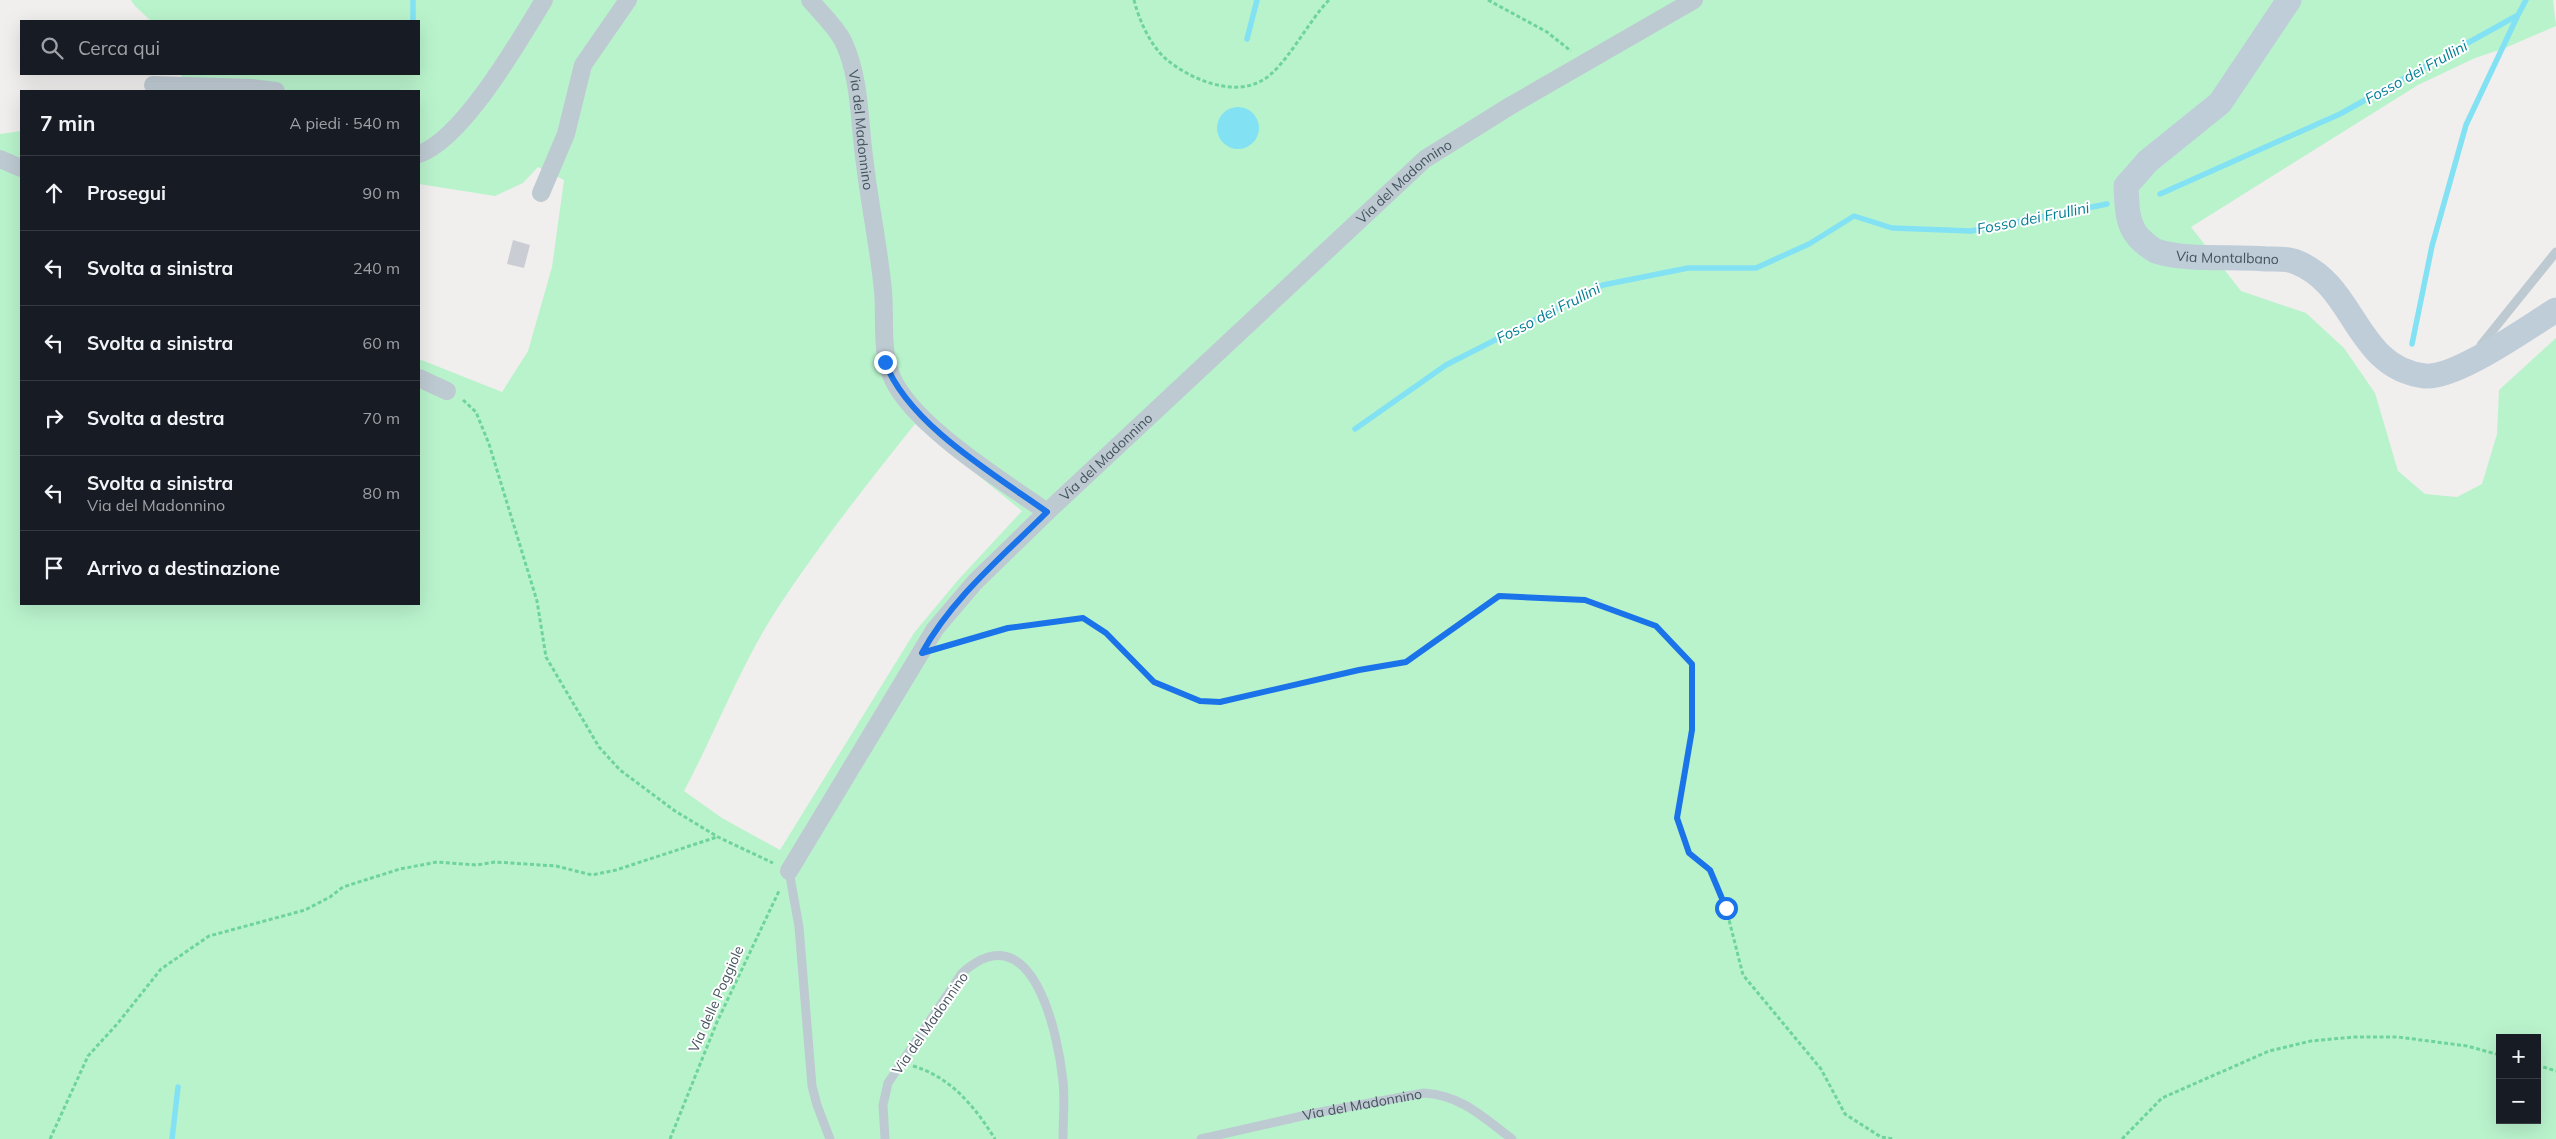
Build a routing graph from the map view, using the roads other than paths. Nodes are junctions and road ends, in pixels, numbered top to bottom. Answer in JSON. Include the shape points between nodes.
{"nodes":[{"id":1,"x":544,"y":0,"type":"edge"},
{"id":2,"x":628,"y":0,"type":"edge"},
{"id":3,"x":810,"y":0,"type":"edge"},
{"id":4,"x":1694,"y":0,"type":"edge"},
{"id":5,"x":2289,"y":0,"type":"edge"},
{"id":6,"x":153,"y":85,"type":"dead end"},
{"id":7,"x":268,"y":90,"type":"edge"},
{"id":8,"x":420,"y":154,"type":"edge"},
{"id":9,"x":0,"y":159,"type":"edge"},
{"id":10,"x":20,"y":168,"type":"edge"},
{"id":11,"x":541,"y":193,"type":"dead end"},
{"id":12,"x":2556,"y":252,"type":"edge"},
{"id":13,"x":2556,"y":310,"type":"edge"},
{"id":14,"x":2479,"y":357,"type":"junction"},
{"id":15,"x":420,"y":378,"type":"edge"},
{"id":16,"x":446,"y":391,"type":"road end"},
{"id":17,"x":1047,"y":512,"type":"junction"},
{"id":18,"x":790,"y":871,"type":"joint"},
{"id":19,"x":830,"y":1139,"type":"edge"},
{"id":20,"x":885,"y":1139,"type":"edge"},
{"id":21,"x":1063,"y":1139,"type":"edge"},
{"id":22,"x":1201,"y":1139,"type":"edge"},
{"id":23,"x":1512,"y":1139,"type":"edge"}],
"edges":[{"from":1,"to":8,"type":"street","via":[[506,62],[445,140]]},
{"from":2,"to":11,"type":"street","via":[[584,65],[566,134]]},
{"from":3,"to":17,"type":"street","name":"Via del Madonnino","via":[[843,41],[854,78],[880,257],[884,347],[890,373],[905,398],[942,434]]},
{"from":4,"to":17,"type":"street","name":"Via del Madonnino","via":[[1442,146],[1425,159]]},
{"from":5,"to":14,"type":"main road","name":"Via Montalbano","via":[[2220,103],[2148,162],[2126,186],[2127,212],[2136,234],[2155,250],[2176,255],[2295,261],[2313,271],[2332,288],[2381,358],[2404,371],[2427,376],[2450,372]]},
{"from":6,"to":7,"type":"street"},
{"from":9,"to":10,"type":"street"},
{"from":12,"to":14,"type":"lane","via":[[2481,344]]},
{"from":13,"to":14,"type":"main road","name":"Via Montalbano"},
{"from":15,"to":16,"type":"street"},
{"from":17,"to":18,"type":"street","via":[[976,582],[935,629]]},
{"from":18,"to":19,"type":"lane","via":[[799,927],[812,1086]]},
{"from":20,"to":21,"type":"lane","name":"Via del Madonnino","via":[[882,1120],[885,1094],[901,1062],[962,973],[987,956],[999,954],[1010,957],[1030,973],[1043,999],[1063,1082]]},
{"from":22,"to":23,"type":"lane","name":"Via del Madonnino","via":[[1424,1093],[1459,1101]]}]}
